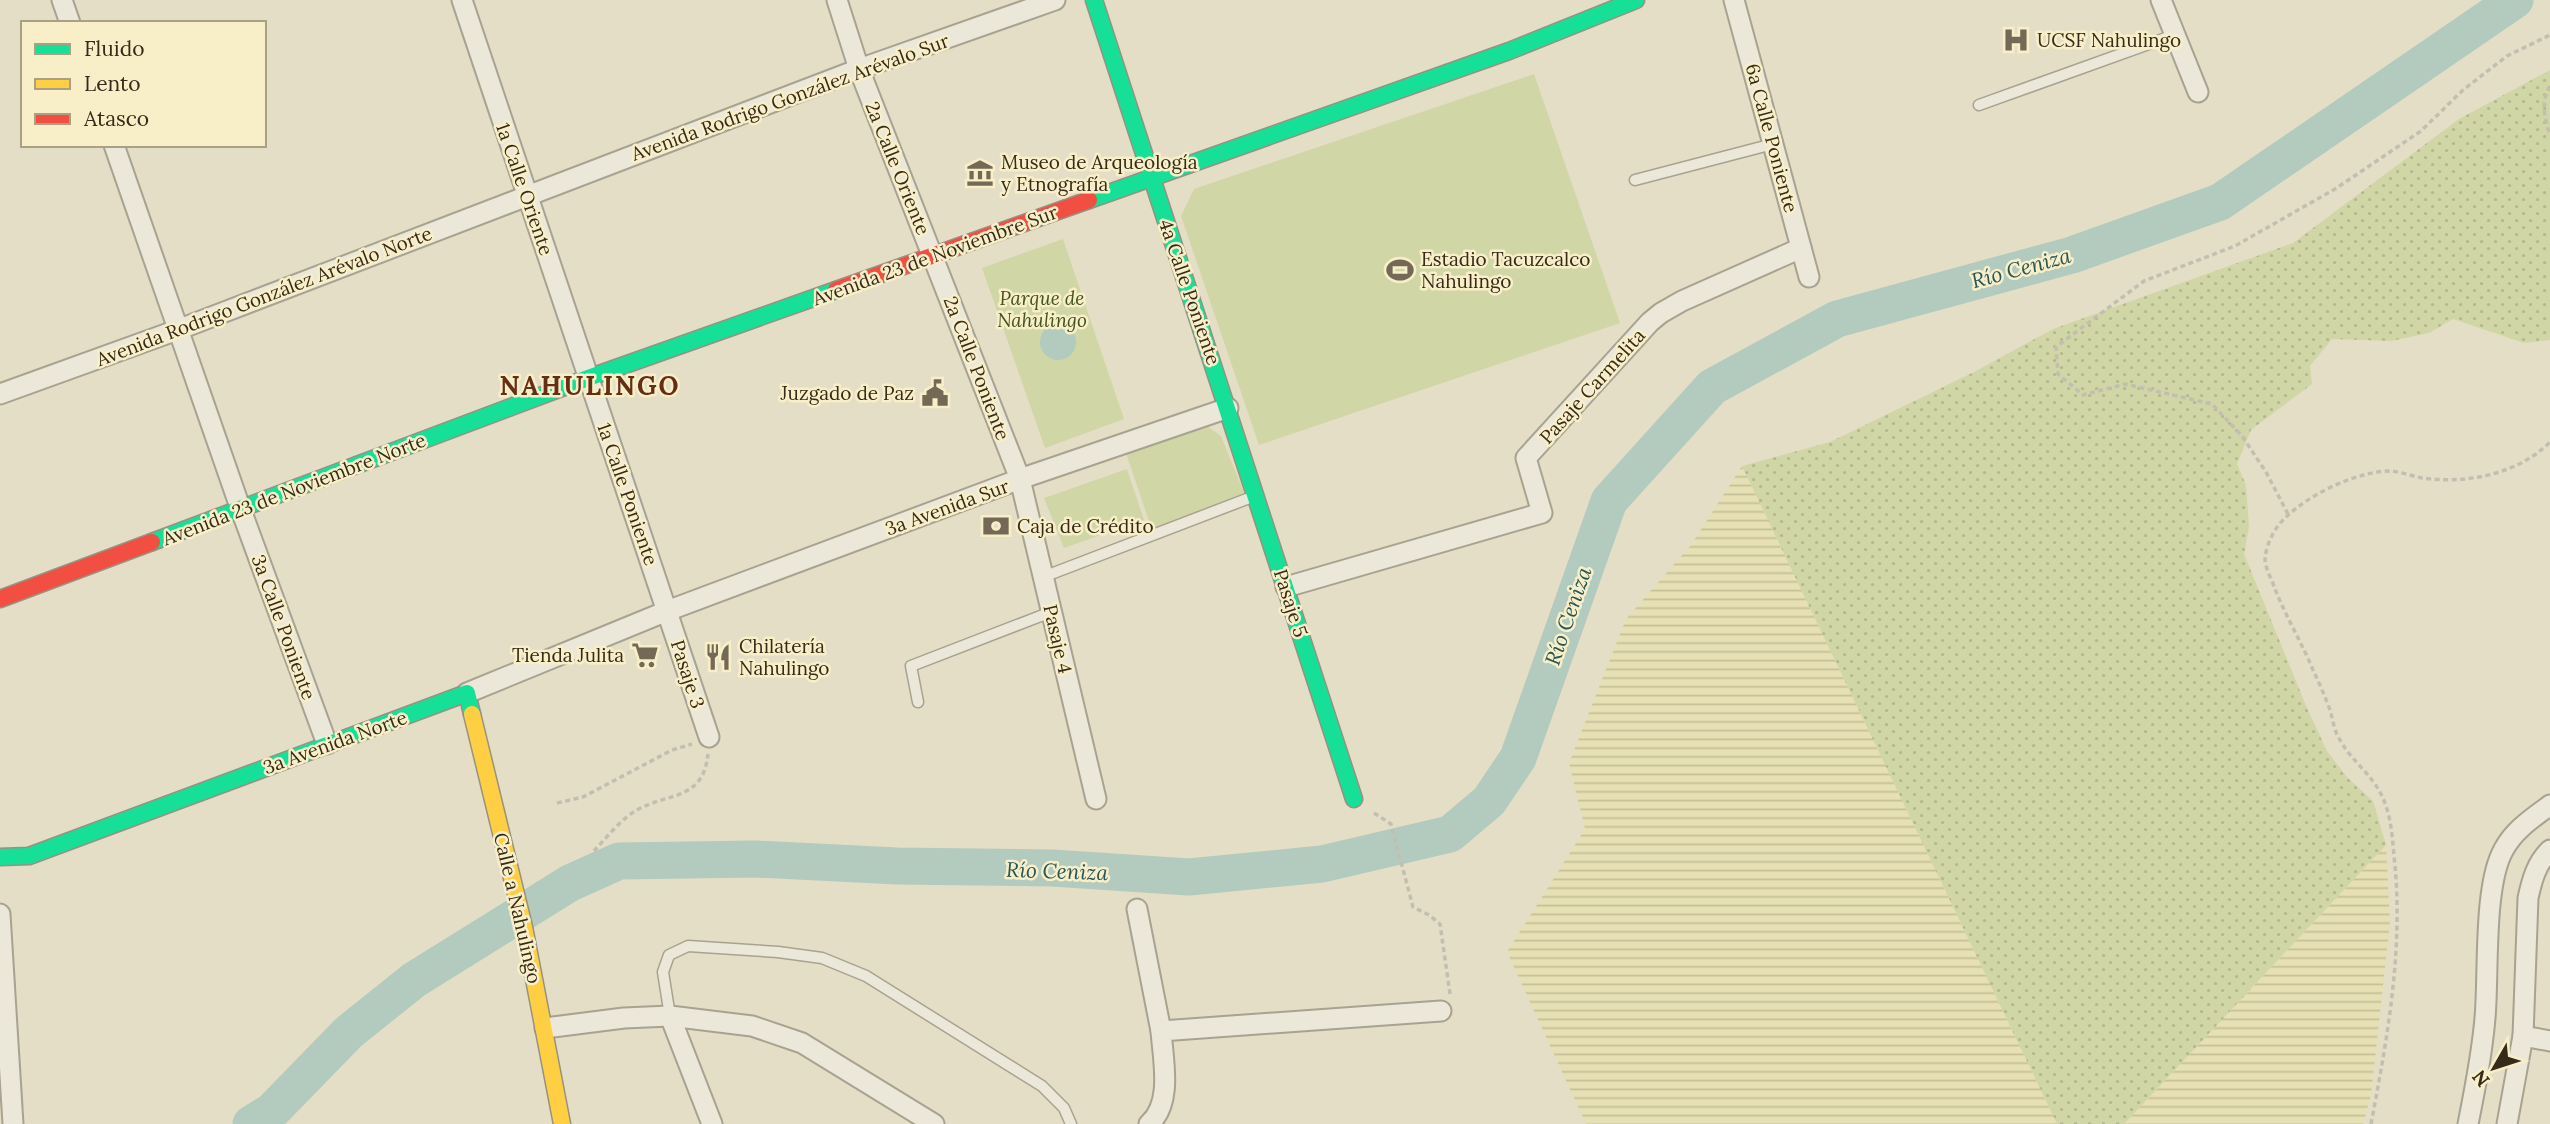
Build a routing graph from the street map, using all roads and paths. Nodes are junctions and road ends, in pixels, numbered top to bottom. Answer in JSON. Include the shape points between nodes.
{"nodes":[{"id":1,"x":62,"y":0,"type":"edge"},
{"id":2,"x":462,"y":0,"type":"edge"},
{"id":3,"x":837,"y":0,"type":"edge"},
{"id":4,"x":1055,"y":0,"type":"edge"},
{"id":5,"x":1094,"y":0,"type":"edge"},
{"id":6,"x":1636,"y":0,"type":"edge"},
{"id":7,"x":1734,"y":0,"type":"edge"},
{"id":8,"x":2161,"y":0,"type":"edge"},
{"id":9,"x":69,"y":21,"type":"edge"},
{"id":10,"x":2175,"y":35,"type":"junction"},
{"id":11,"x":2550,"y":35,"type":"edge"},
{"id":12,"x":859,"y":69,"type":"junction"},
{"id":13,"x":2550,"y":86,"type":"edge"},
{"id":14,"x":2198,"y":92,"type":"dead end"},
{"id":15,"x":1979,"y":105,"type":"dead end"},
{"id":16,"x":2550,"y":135,"type":"edge"},
{"id":17,"x":1773,"y":144,"type":"junction"},
{"id":18,"x":115,"y":147,"type":"edge"},
{"id":19,"x":1151,"y":177,"type":"junction"},
{"id":20,"x":1634,"y":180,"type":"dead end"},
{"id":21,"x":527,"y":196,"type":"junction"},
{"id":22,"x":1801,"y":248,"type":"junction"},
{"id":23,"x":933,"y":256,"type":"junction"},
{"id":24,"x":1809,"y":277,"type":"dead end"},
{"id":25,"x":180,"y":330,"type":"junction"},
{"id":26,"x":588,"y":378,"type":"junction"},
{"id":27,"x":0,"y":394,"type":"edge"},
{"id":28,"x":1228,"y":408,"type":"junction"},
{"id":29,"x":2550,"y":442,"type":"edge"},
{"id":30,"x":1020,"y":479,"type":"junction"},
{"id":31,"x":1256,"y":495,"type":"junction"},
{"id":32,"x":241,"y":510,"type":"junction"},
{"id":33,"x":2288,"y":514,"type":"junction"},
{"id":34,"x":1043,"y":577,"type":"junction"},
{"id":35,"x":1286,"y":587,"type":"junction"},
{"id":36,"x":0,"y":599,"type":"edge"},
{"id":37,"x":667,"y":611,"type":"junction"},
{"id":38,"x":1051,"y":612,"type":"junction"},
{"id":39,"x":467,"y":693,"type":"junction"},
{"id":40,"x":918,"y":702,"type":"dead end"},
{"id":41,"x":709,"y":737,"type":"junction"},
{"id":42,"x":327,"y":744,"type":"junction"},
{"id":43,"x":1096,"y":799,"type":"dead end"},
{"id":44,"x":1354,"y":799,"type":"dead end"},
{"id":45,"x":556,"y":803,"type":"dead end"},
{"id":46,"x":2550,"y":805,"type":"edge"},
{"id":47,"x":1391,"y":824,"type":"dead end"},
{"id":48,"x":2550,"y":850,"type":"edge"},
{"id":49,"x":594,"y":851,"type":"dead end"},
{"id":50,"x":0,"y":857,"type":"edge"},
{"id":51,"x":1137,"y":909,"type":"dead end"},
{"id":52,"x":0,"y":914,"type":"edge"},
{"id":53,"x":1441,"y":1011,"type":"joint"},
{"id":54,"x":670,"y":1016,"type":"junction"},
{"id":55,"x":545,"y":1028,"type":"junction"},
{"id":56,"x":1161,"y":1031,"type":"junction"},
{"id":57,"x":2523,"y":1036,"type":"junction"},
{"id":58,"x":2550,"y":1041,"type":"edge"},
{"id":59,"x":13,"y":1124,"type":"edge"},
{"id":60,"x":562,"y":1124,"type":"edge"},
{"id":61,"x":712,"y":1124,"type":"edge"},
{"id":62,"x":934,"y":1124,"type":"edge"},
{"id":63,"x":1071,"y":1124,"type":"edge"},
{"id":64,"x":1149,"y":1124,"type":"edge"},
{"id":65,"x":2371,"y":1124,"type":"edge"},
{"id":66,"x":2468,"y":1124,"type":"edge"},
{"id":67,"x":2507,"y":1124,"type":"edge"}],
"edges":[{"from":1,"to":9,"type":"street"},
{"from":2,"to":21,"type":"street","name":"1a Calle Oriente"},
{"from":3,"to":12,"type":"street","name":"2a Calle Oriente"},
{"from":4,"to":12,"type":"street","name":"Avenida Rodrigo González Arévalo Sur"},
{"from":5,"to":19,"type":"street","name":"4a Calle Poniente"},
{"from":6,"to":19,"type":"street","name":"Avenida 23 de Noviembre Sur","via":[[1509,51]]},
{"from":7,"to":17,"type":"street","name":"6a Calle Poniente"},
{"from":8,"to":10,"type":"street"},
{"from":10,"to":14,"type":"street"},
{"from":10,"to":15,"type":"lane"},
{"from":11,"to":33,"type":"path","via":[[2507,56],[2421,131],[2335,189],[2235,246],[2144,281],[2056,347],[2058,374],[2082,395],[2124,384],[2213,404],[2242,436]]},
{"from":12,"to":21,"type":"street","name":"Avenida Rodrigo González Arévalo Sur"},
{"from":12,"to":23,"type":"street","name":"2a Calle Oriente"},
{"from":13,"to":16,"type":"path","via":[[2544,114]]},
{"from":17,"to":20,"type":"lane"},
{"from":17,"to":22,"type":"street","name":"6a Calle Poniente"},
{"from":18,"to":25,"type":"street","name":"3a Calle Poniente"},
{"from":19,"to":23,"type":"street","name":"Avenida 23 de Noviembre Sur"},
{"from":19,"to":28,"type":"street","name":"4a Calle Poniente"},
{"from":21,"to":25,"type":"street","name":"Avenida Rodrigo González Arévalo Norte"},
{"from":21,"to":26,"type":"street","name":"1a Calle Oriente"},
{"from":22,"to":24,"type":"street","name":"6a Calle Poniente"},
{"from":22,"to":35,"type":"street","name":"Pasaje Carmelita","via":[[1682,301],[1650,322],[1526,458],[1542,513]]},
{"from":23,"to":26,"type":"street","name":"Avenida 23 de Noviembre Sur"},
{"from":23,"to":30,"type":"street","name":"2a Calle Poniente"},
{"from":25,"to":27,"type":"street","name":"Avenida Rodrigo González Arévalo Norte"},
{"from":25,"to":32,"type":"street","name":"3a Calle Poniente"},
{"from":26,"to":32,"type":"street","name":"Avenida 23 de Noviembre Norte"},
{"from":26,"to":37,"type":"street","name":"1a Calle Poniente"},
{"from":28,"to":30,"type":"street","name":"3a Avenida Sur"},
{"from":28,"to":31,"type":"street","name":"Pasaje 5"},
{"from":29,"to":33,"type":"path","via":[[2490,476],[2463,481],[2392,471],[2340,482]]},
{"from":30,"to":34,"type":"street","name":"Pasaje 4"},
{"from":30,"to":37,"type":"street","name":"3a Avenida Sur"},
{"from":31,"to":34,"type":"lane"},
{"from":31,"to":35,"type":"street","name":"Pasaje 5"},
{"from":32,"to":36,"type":"street","name":"Avenida 23 de Noviembre Norte"},
{"from":32,"to":42,"type":"street","name":"3a Calle Poniente"},
{"from":33,"to":65,"type":"path","via":[[2276,527],[2265,561],[2337,736],[2381,793],[2390,815],[2397,877],[2396,956],[2389,1031]]},
{"from":34,"to":38,"type":"street","name":"Pasaje 4"},
{"from":35,"to":44,"type":"street","name":"Pasaje 5"},
{"from":37,"to":39,"type":"street","name":"3a Avenida Norte"},
{"from":37,"to":41,"type":"street","name":"Pasaje 3"},
{"from":38,"to":40,"type":"lane","via":[[911,666]]},
{"from":38,"to":43,"type":"street","name":"Pasaje 4"},
{"from":39,"to":42,"type":"street","name":"3a Avenida Norte"},
{"from":39,"to":55,"type":"street","name":"Calle a Nahulingo"},
{"from":41,"to":45,"type":"path","via":[[672,750],[583,797]]},
{"from":41,"to":49,"type":"path","via":[[700,781],[682,795],[637,810]]},
{"from":42,"to":50,"type":"street","name":"3a Avenida Norte","via":[[29,856]]},
{"from":46,"to":66,"type":"street","via":[[2513,835],[2497,867],[2491,893],[2486,1017]]},
{"from":47,"to":53,"type":"path","via":[[1413,908],[1440,924],[1450,993]]},
{"from":48,"to":57,"type":"street","via":[[2532,879],[2528,898]]},
{"from":51,"to":56,"type":"street"},
{"from":52,"to":59,"type":"street"},
{"from":53,"to":56,"type":"street"},
{"from":54,"to":55,"type":"street"},
{"from":54,"to":61,"type":"street"},
{"from":54,"to":62,"type":"street","via":[[752,1026],[802,1043]]},
{"from":54,"to":63,"type":"lane","via":[[663,972],[669,955],[688,946],[822,958],[866,976],[1041,1086],[1064,1108]]},
{"from":55,"to":60,"type":"street","name":"Calle a Nahulingo"},
{"from":56,"to":64,"type":"street","via":[[1164,1091],[1158,1116]]},
{"from":57,"to":58,"type":"street"},
{"from":57,"to":67,"type":"street"}]}
